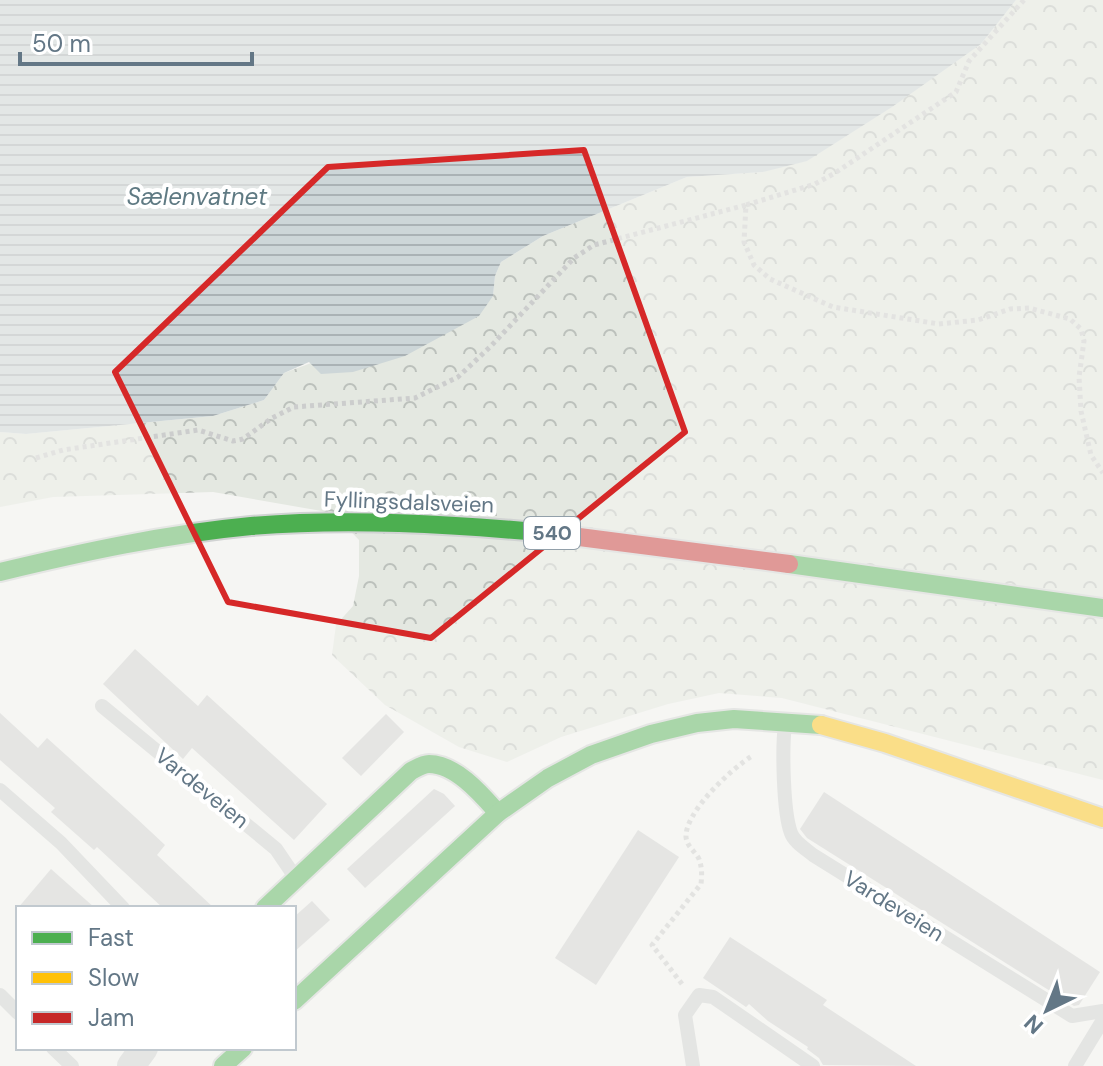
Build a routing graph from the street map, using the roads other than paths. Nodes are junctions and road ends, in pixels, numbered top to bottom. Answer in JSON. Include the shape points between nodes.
{"nodes":[{"id":1,"x":0,"y":572,"type":"edge"},
{"id":2,"x":1103,"y":608,"type":"edge"},
{"id":3,"x":102,"y":706,"type":"dead end"},
{"id":4,"x":785,"y":720,"type":"junction"},
{"id":5,"x":0,"y":790,"type":"edge"},
{"id":6,"x":498,"y":813,"type":"junction"},
{"id":7,"x":1103,"y":818,"type":"edge"},
{"id":8,"x":296,"y":878,"type":"junction"},
{"id":9,"x":121,"y":906,"type":"edge"},
{"id":10,"x":267,"y":906,"type":"edge"},
{"id":11,"x":0,"y":995,"type":"edge"},
{"id":12,"x":296,"y":999,"type":"edge"},
{"id":13,"x":16,"y":1011,"type":"edge"},
{"id":14,"x":1103,"y":1011,"type":"edge"},
{"id":15,"x":1103,"y":1020,"type":"edge"},
{"id":16,"x":55,"y":1050,"type":"edge"},
{"id":17,"x":241,"y":1050,"type":"edge"},
{"id":18,"x":72,"y":1066,"type":"edge"},
{"id":19,"x":223,"y":1066,"type":"edge"},
{"id":20,"x":693,"y":1066,"type":"edge"},
{"id":21,"x":813,"y":1066,"type":"edge"},
{"id":22,"x":1075,"y":1066,"type":"edge"}],
"edges":[{"from":1,"to":2,"type":"main road","name":"Fyllingsdalsveien","number":"540","via":[[129,541],[284,524],[358,523],[534,530]]},
{"from":3,"to":8,"type":"lane","name":"Vardeveien","via":[[276,849]]},
{"from":4,"to":6,"type":"main road","via":[[734,719],[651,734],[591,755]]},
{"from":4,"to":7,"type":"main road","via":[[885,743]]},
{"from":4,"to":14,"type":"lane","name":"Vardeveien","via":[[789,822],[798,842],[1072,1016]]},
{"from":5,"to":9,"type":"lane"},
{"from":6,"to":8,"type":"main road","via":[[476,788],[427,764],[411,771]]},
{"from":6,"to":12,"type":"main road"},
{"from":8,"to":10,"type":"main road"},
{"from":11,"to":13,"type":"lane"},
{"from":15,"to":22,"type":"lane"},
{"from":16,"to":18,"type":"lane"},
{"from":17,"to":19,"type":"main road"},
{"from":20,"to":21,"type":"lane","via":[[684,1019],[699,995],[713,997]]}]}
